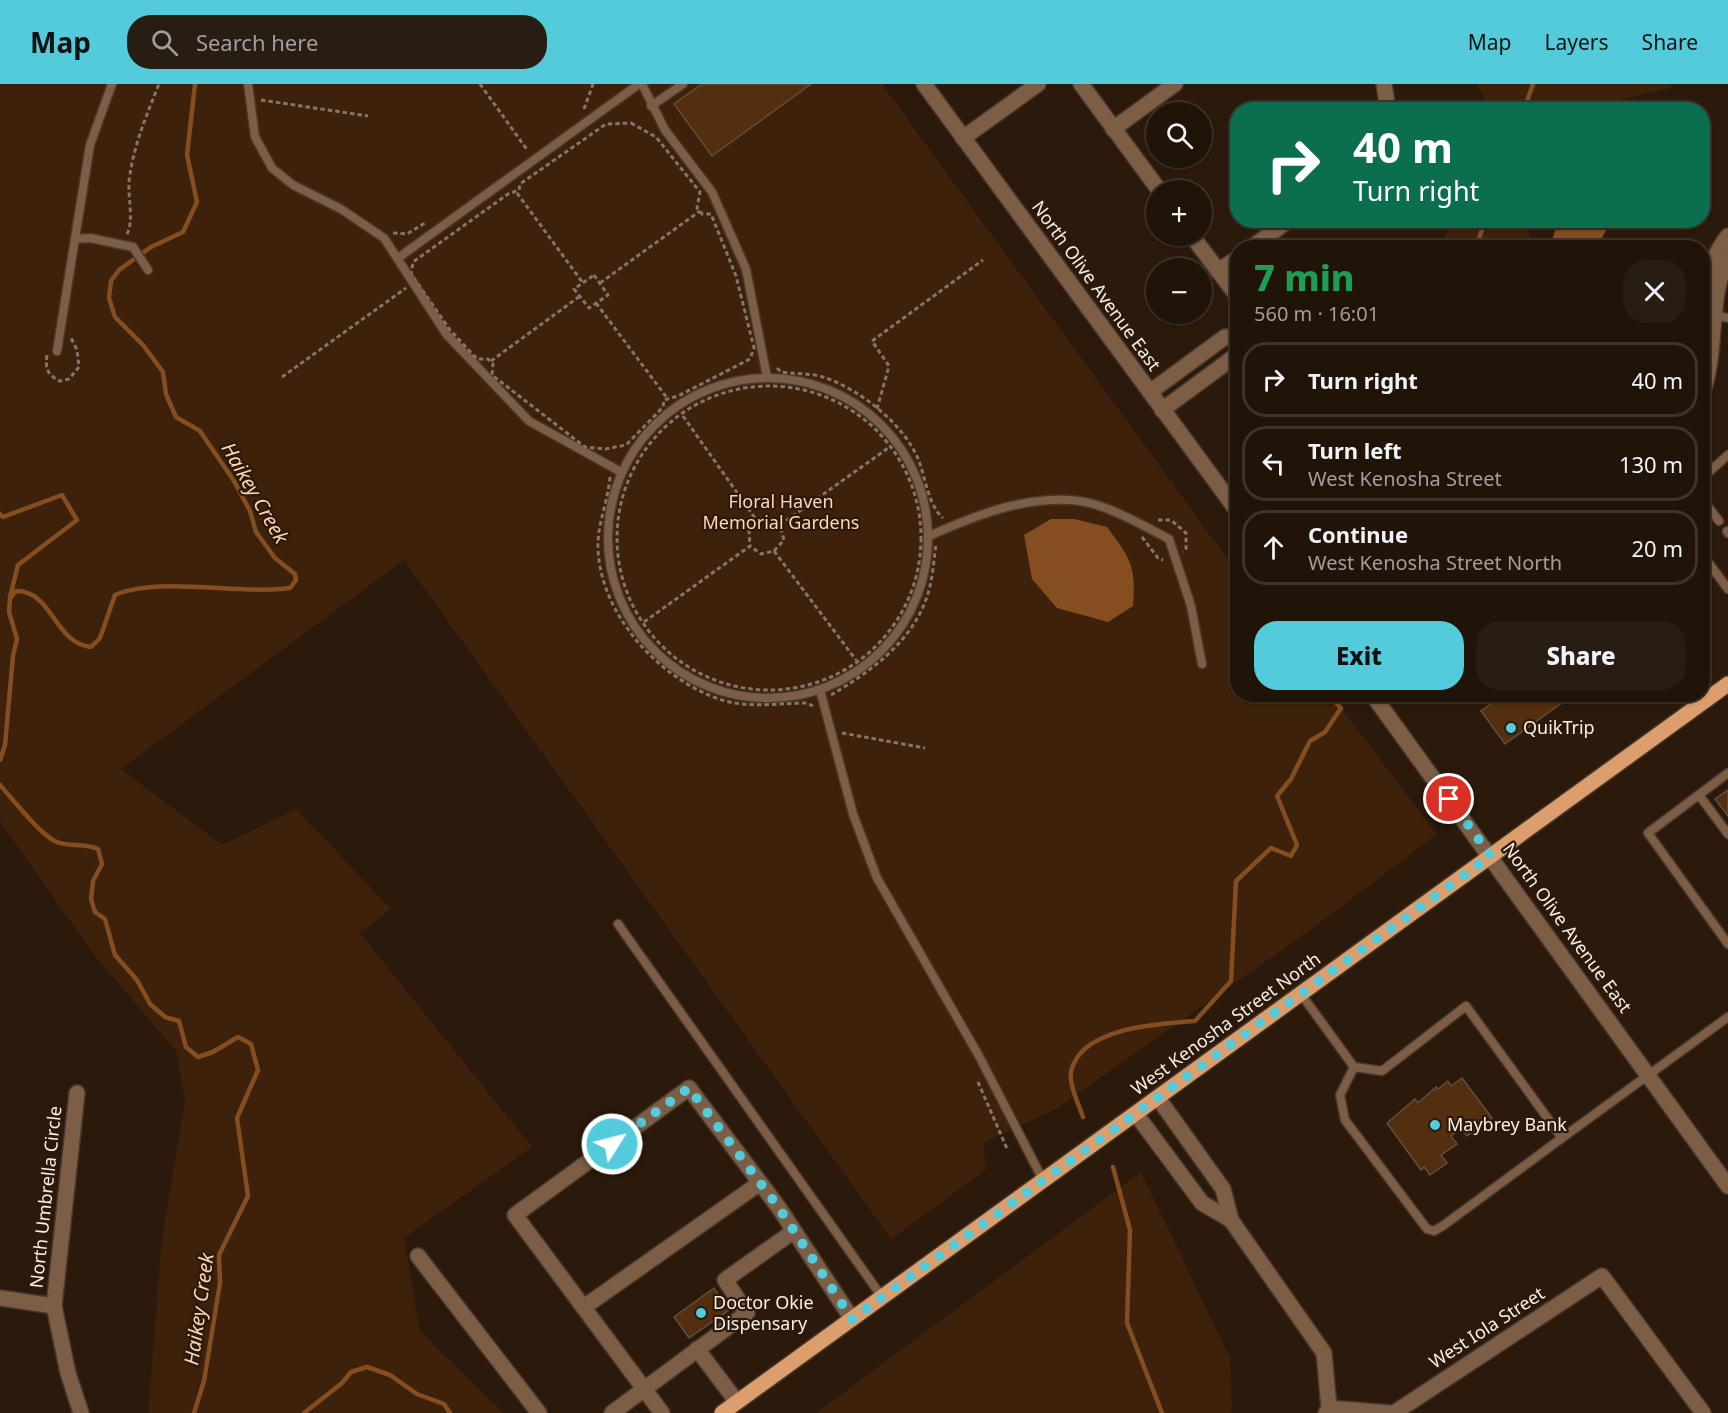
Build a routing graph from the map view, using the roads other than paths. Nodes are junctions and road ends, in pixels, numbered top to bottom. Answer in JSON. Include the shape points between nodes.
{"nodes":[{"id":1,"x":112,"y":84,"type":"edge"},
{"id":2,"x":248,"y":84,"type":"edge"},
{"id":3,"x":641,"y":84,"type":"edge"},
{"id":4,"x":683,"y":84,"type":"edge"},
{"id":5,"x":924,"y":84,"type":"edge"},
{"id":6,"x":1038,"y":84,"type":"edge"},
{"id":7,"x":1081,"y":84,"type":"edge"},
{"id":8,"x":1174,"y":84,"type":"edge"},
{"id":9,"x":1384,"y":84,"type":"edge"},
{"id":10,"x":1387,"y":102,"type":"edge"},
{"id":11,"x":651,"y":106,"type":"junction"},
{"id":12,"x":1113,"y":129,"type":"junction"},
{"id":13,"x":963,"y":138,"type":"junction"},
{"id":14,"x":1151,"y":180,"type":"edge"},
{"id":15,"x":1278,"y":228,"type":"edge"},
{"id":16,"x":1728,"y":236,"type":"edge"},
{"id":17,"x":75,"y":239,"type":"junction"},
{"id":18,"x":1262,"y":240,"type":"edge"},
{"id":19,"x":1199,"y":246,"type":"edge"},
{"id":20,"x":398,"y":258,"type":"junction"},
{"id":21,"x":1728,"y":258,"type":"edge"},
{"id":22,"x":1230,"y":263,"type":"edge"},
{"id":23,"x":147,"y":268,"type":"dead end"},
{"id":24,"x":1218,"y":271,"type":"junction"},
{"id":25,"x":1230,"y":287,"type":"edge"},
{"id":26,"x":1716,"y":315,"type":"edge"},
{"id":27,"x":1230,"y":338,"type":"edge"},
{"id":28,"x":57,"y":351,"type":"dead end"},
{"id":29,"x":1200,"y":354,"type":"junction"},
{"id":30,"x":1230,"y":359,"type":"edge"},
{"id":31,"x":1710,"y":361,"type":"edge"},
{"id":32,"x":1213,"y":371,"type":"junction"},
{"id":33,"x":767,"y":378,"type":"junction"},
{"id":34,"x":1150,"y":392,"type":"junction"},
{"id":35,"x":1162,"y":410,"type":"junction"},
{"id":36,"x":1728,"y":455,"type":"edge"},
{"id":37,"x":1710,"y":471,"type":"edge"},
{"id":38,"x":621,"y":472,"type":"junction"},
{"id":39,"x":1230,"y":501,"type":"edge"},
{"id":40,"x":1710,"y":509,"type":"edge"},
{"id":41,"x":1719,"y":520,"type":"dead end"},
{"id":42,"x":933,"y":539,"type":"junction"},
{"id":43,"x":1710,"y":565,"type":"edge"},
{"id":44,"x":1728,"y":589,"type":"edge"},
{"id":45,"x":1202,"y":664,"type":"dead end"},
{"id":46,"x":1726,"y":689,"type":"edge"},
{"id":47,"x":820,"y":690,"type":"junction"},
{"id":48,"x":1710,"y":700,"type":"edge"},
{"id":49,"x":1378,"y":702,"type":"edge"},
{"id":50,"x":1707,"y":702,"type":"edge"},
{"id":51,"x":1728,"y":773,"type":"edge"},
{"id":52,"x":1699,"y":795,"type":"junction"},
{"id":53,"x":1728,"y":834,"type":"edge"},
{"id":54,"x":1491,"y":856,"type":"junction"},
{"id":55,"x":618,"y":924,"type":"dead end"},
{"id":56,"x":1728,"y":944,"type":"edge"},
{"id":57,"x":1301,"y":994,"type":"junction"},
{"id":58,"x":1728,"y":1017,"type":"edge"},
{"id":59,"x":1354,"y":1067,"type":"junction"},
{"id":60,"x":1648,"y":1075,"type":"junction"},
{"id":61,"x":77,"y":1093,"type":"dead end"},
{"id":62,"x":1158,"y":1098,"type":"junction"},
{"id":63,"x":1136,"y":1114,"type":"junction"},
{"id":64,"x":1562,"y":1138,"type":"junction"},
{"id":65,"x":1043,"y":1180,"type":"junction"},
{"id":66,"x":760,"y":1183,"type":"junction"},
{"id":67,"x":1728,"y":1186,"type":"edge"},
{"id":68,"x":1231,"y":1220,"type":"junction"},
{"id":69,"x":794,"y":1231,"type":"junction"},
{"id":70,"x":418,"y":1256,"type":"dead end"},
{"id":71,"x":882,"y":1297,"type":"junction"},
{"id":72,"x":0,"y":1299,"type":"edge"},
{"id":73,"x":54,"y":1306,"type":"junction"},
{"id":74,"x":584,"y":1307,"type":"junction"},
{"id":75,"x":852,"y":1319,"type":"junction"},
{"id":76,"x":698,"y":1349,"type":"junction"},
{"id":77,"x":645,"y":1390,"type":"junction"},
{"id":78,"x":741,"y":1408,"type":"edge"},
{"id":79,"x":1327,"y":1410,"type":"edge"},
{"id":80,"x":81,"y":1413,"type":"edge"},
{"id":81,"x":539,"y":1413,"type":"edge"},
{"id":82,"x":612,"y":1413,"type":"edge"},
{"id":83,"x":662,"y":1413,"type":"edge"},
{"id":84,"x":722,"y":1413,"type":"edge"},
{"id":85,"x":1389,"y":1413,"type":"edge"},
{"id":86,"x":1394,"y":1413,"type":"edge"},
{"id":87,"x":1704,"y":1413,"type":"edge"}],
"edges":[{"from":1,"to":17,"type":"lane","via":[[90,145]]},
{"from":2,"to":20,"type":"lane","via":[[255,137],[272,168],[293,186],[341,209],[384,238]]},
{"from":3,"to":11,"type":"lane"},
{"from":3,"to":20,"type":"lane"},
{"from":4,"to":11,"type":"lane"},
{"from":5,"to":13,"type":"street","name":"North Olive Avenue East"},
{"from":6,"to":13,"type":"street"},
{"from":7,"to":12,"type":"street"},
{"from":8,"to":12,"type":"street"},
{"from":9,"to":10,"type":"street"},
{"from":11,"to":33,"type":"lane","via":[[712,192],[746,269]]},
{"from":12,"to":14,"type":"street"},
{"from":13,"to":34,"type":"street","name":"North Olive Avenue East"},
{"from":15,"to":18,"type":"street"},
{"from":16,"to":26,"type":"street","via":[[1711,268]]},
{"from":17,"to":23,"type":"lane","via":[[90,238],[133,247]]},
{"from":17,"to":28,"type":"lane"},
{"from":19,"to":24,"type":"street"},
{"from":20,"to":38,"type":"lane","via":[[447,335],[529,421]]},
{"from":21,"to":26,"type":"street","via":[[1719,282]]},
{"from":22,"to":24,"type":"street"},
{"from":24,"to":25,"type":"street"},
{"from":26,"to":31,"type":"street"},
{"from":27,"to":29,"type":"street","via":[[1225,337]]},
{"from":29,"to":32,"type":"street"},
{"from":29,"to":34,"type":"street"},
{"from":30,"to":32,"type":"street"},
{"from":32,"to":35,"type":"street"},
{"from":33,"to":38,"type":"lane","via":[[726,383],[682,403],[645,435]]},
{"from":33,"to":42,"type":"lane","via":[[809,383],[842,395],[871,414],[895,439],[914,468]]},
{"from":34,"to":35,"type":"street","name":"North Olive Avenue East"},
{"from":35,"to":39,"type":"street","name":"North Olive Avenue East"},
{"from":36,"to":37,"type":"lane"},
{"from":38,"to":47,"type":"lane","via":[[609,516],[609,557],[619,597],[638,633],[666,662],[710,687],[739,696],[780,698]]},
{"from":40,"to":41,"type":"lane"},
{"from":42,"to":45,"type":"lane","via":[[974,515],[1022,503],[1072,500],[1121,514],[1169,539],[1191,606]]},
{"from":42,"to":47,"type":"lane","via":[[922,586],[900,631],[865,666]]},
{"from":43,"to":44,"type":"lane"},
{"from":46,"to":48,"type":"main road","name":"West Kenosha Street North"},
{"from":47,"to":65,"type":"lane","via":[[853,814],[877,878],[979,1056]]},
{"from":49,"to":54,"type":"street","name":"North Olive Avenue East"},
{"from":50,"to":54,"type":"main road","name":"West Kenosha Street North"},
{"from":51,"to":52,"type":"lane"},
{"from":52,"to":53,"type":"lane"},
{"from":52,"to":56,"type":"lane","via":[[1648,833]]},
{"from":54,"to":57,"type":"main road","name":"West Kenosha Street North"},
{"from":54,"to":60,"type":"street","name":"North Olive Avenue East"},
{"from":55,"to":71,"type":"lane"},
{"from":57,"to":59,"type":"lane"},
{"from":57,"to":62,"type":"main road","name":"West Kenosha Street North"},
{"from":58,"to":60,"type":"lane"},
{"from":59,"to":64,"type":"lane","via":[[1382,1071],[1466,1006]]},
{"from":59,"to":64,"type":"lane","via":[[1340,1095],[1345,1120],[1427,1229],[1434,1231],[1444,1225]]},
{"from":60,"to":64,"type":"lane"},
{"from":60,"to":67,"type":"street","name":"North Olive Avenue East"},
{"from":61,"to":73,"type":"street","name":"North Umbrella Circle"},
{"from":62,"to":63,"type":"main road","name":"West Kenosha Street North"},
{"from":62,"to":68,"type":"street","via":[[1223,1189]]},
{"from":63,"to":65,"type":"main road","name":"West Kenosha Street North"},
{"from":63,"to":68,"type":"street","via":[[1202,1203]]},
{"from":65,"to":71,"type":"main road","name":"West Kenosha Street North"},
{"from":66,"to":69,"type":"street"},
{"from":66,"to":74,"type":"street"},
{"from":66,"to":74,"type":"street","via":[[689,1088],[516,1215]]},
{"from":68,"to":79,"type":"street","via":[[1324,1353]]},
{"from":69,"to":75,"type":"street"},
{"from":69,"to":76,"type":"street","via":[[724,1280],[747,1313]]},
{"from":70,"to":81,"type":"street"},
{"from":71,"to":75,"type":"main road","name":"West Kenosha Street North"},
{"from":72,"to":73,"type":"street"},
{"from":73,"to":80,"type":"street","name":"North Umbrella Circle"},
{"from":74,"to":77,"type":"street"},
{"from":75,"to":78,"type":"main road","name":"West Kenosha Street North"},
{"from":76,"to":77,"type":"street"},
{"from":76,"to":78,"type":"street"},
{"from":77,"to":82,"type":"street"},
{"from":77,"to":83,"type":"street"},
{"from":78,"to":84,"type":"main road","name":"West Kenosha Street North"},
{"from":79,"to":85,"type":"street"},
{"from":86,"to":87,"type":"street","name":"West Iola Street","via":[[1602,1275]]}]}
